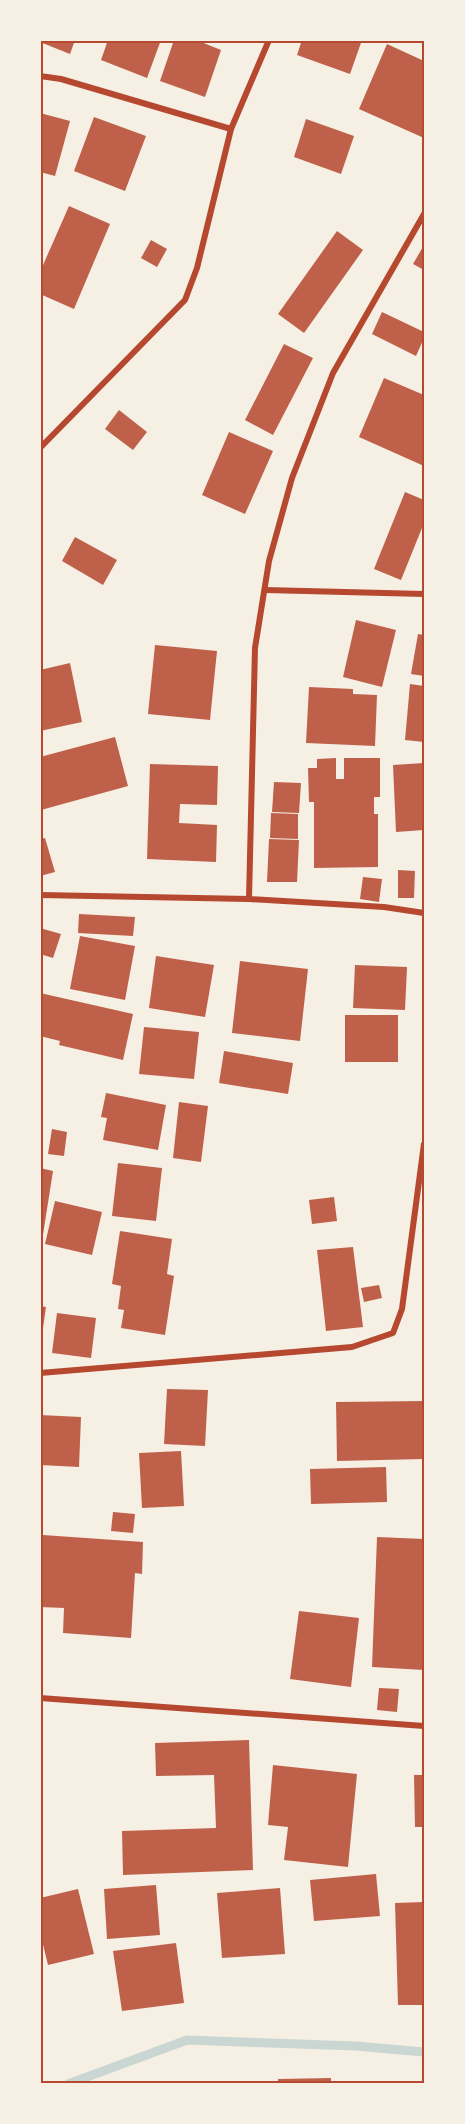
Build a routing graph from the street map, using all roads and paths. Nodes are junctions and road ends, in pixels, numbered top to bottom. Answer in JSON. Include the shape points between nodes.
{"nodes":[{"id":1,"x":269,"y":40,"type":"edge"},
{"id":2,"x":40,"y":76,"type":"edge"},
{"id":3,"x":231,"y":129,"type":"junction"},
{"id":4,"x":424,"y":214,"type":"edge"},
{"id":5,"x":40,"y":448,"type":"edge"},
{"id":6,"x":265,"y":590,"type":"junction"},
{"id":7,"x":424,"y":594,"type":"edge"},
{"id":8,"x":40,"y":895,"type":"edge"},
{"id":9,"x":249,"y":899,"type":"junction"},
{"id":10,"x":424,"y":913,"type":"edge"},
{"id":11,"x":424,"y":1144,"type":"edge"},
{"id":12,"x":40,"y":1373,"type":"edge"},
{"id":13,"x":40,"y":1698,"type":"edge"},
{"id":14,"x":424,"y":1726,"type":"edge"}],
"edges":[{"from":1,"to":3,"type":"street"},
{"from":2,"to":3,"type":"street"},
{"from":3,"to":5,"type":"street","via":[[197,268],[185,300]]},
{"from":4,"to":6,"type":"street","via":[[333,373],[292,478]]},
{"from":6,"to":7,"type":"street"},
{"from":6,"to":9,"type":"street","via":[[255,648]]},
{"from":8,"to":9,"type":"street"},
{"from":9,"to":10,"type":"street"},
{"from":11,"to":12,"type":"street","via":[[402,1309],[393,1333],[352,1347]]},
{"from":13,"to":14,"type":"street"}]}
